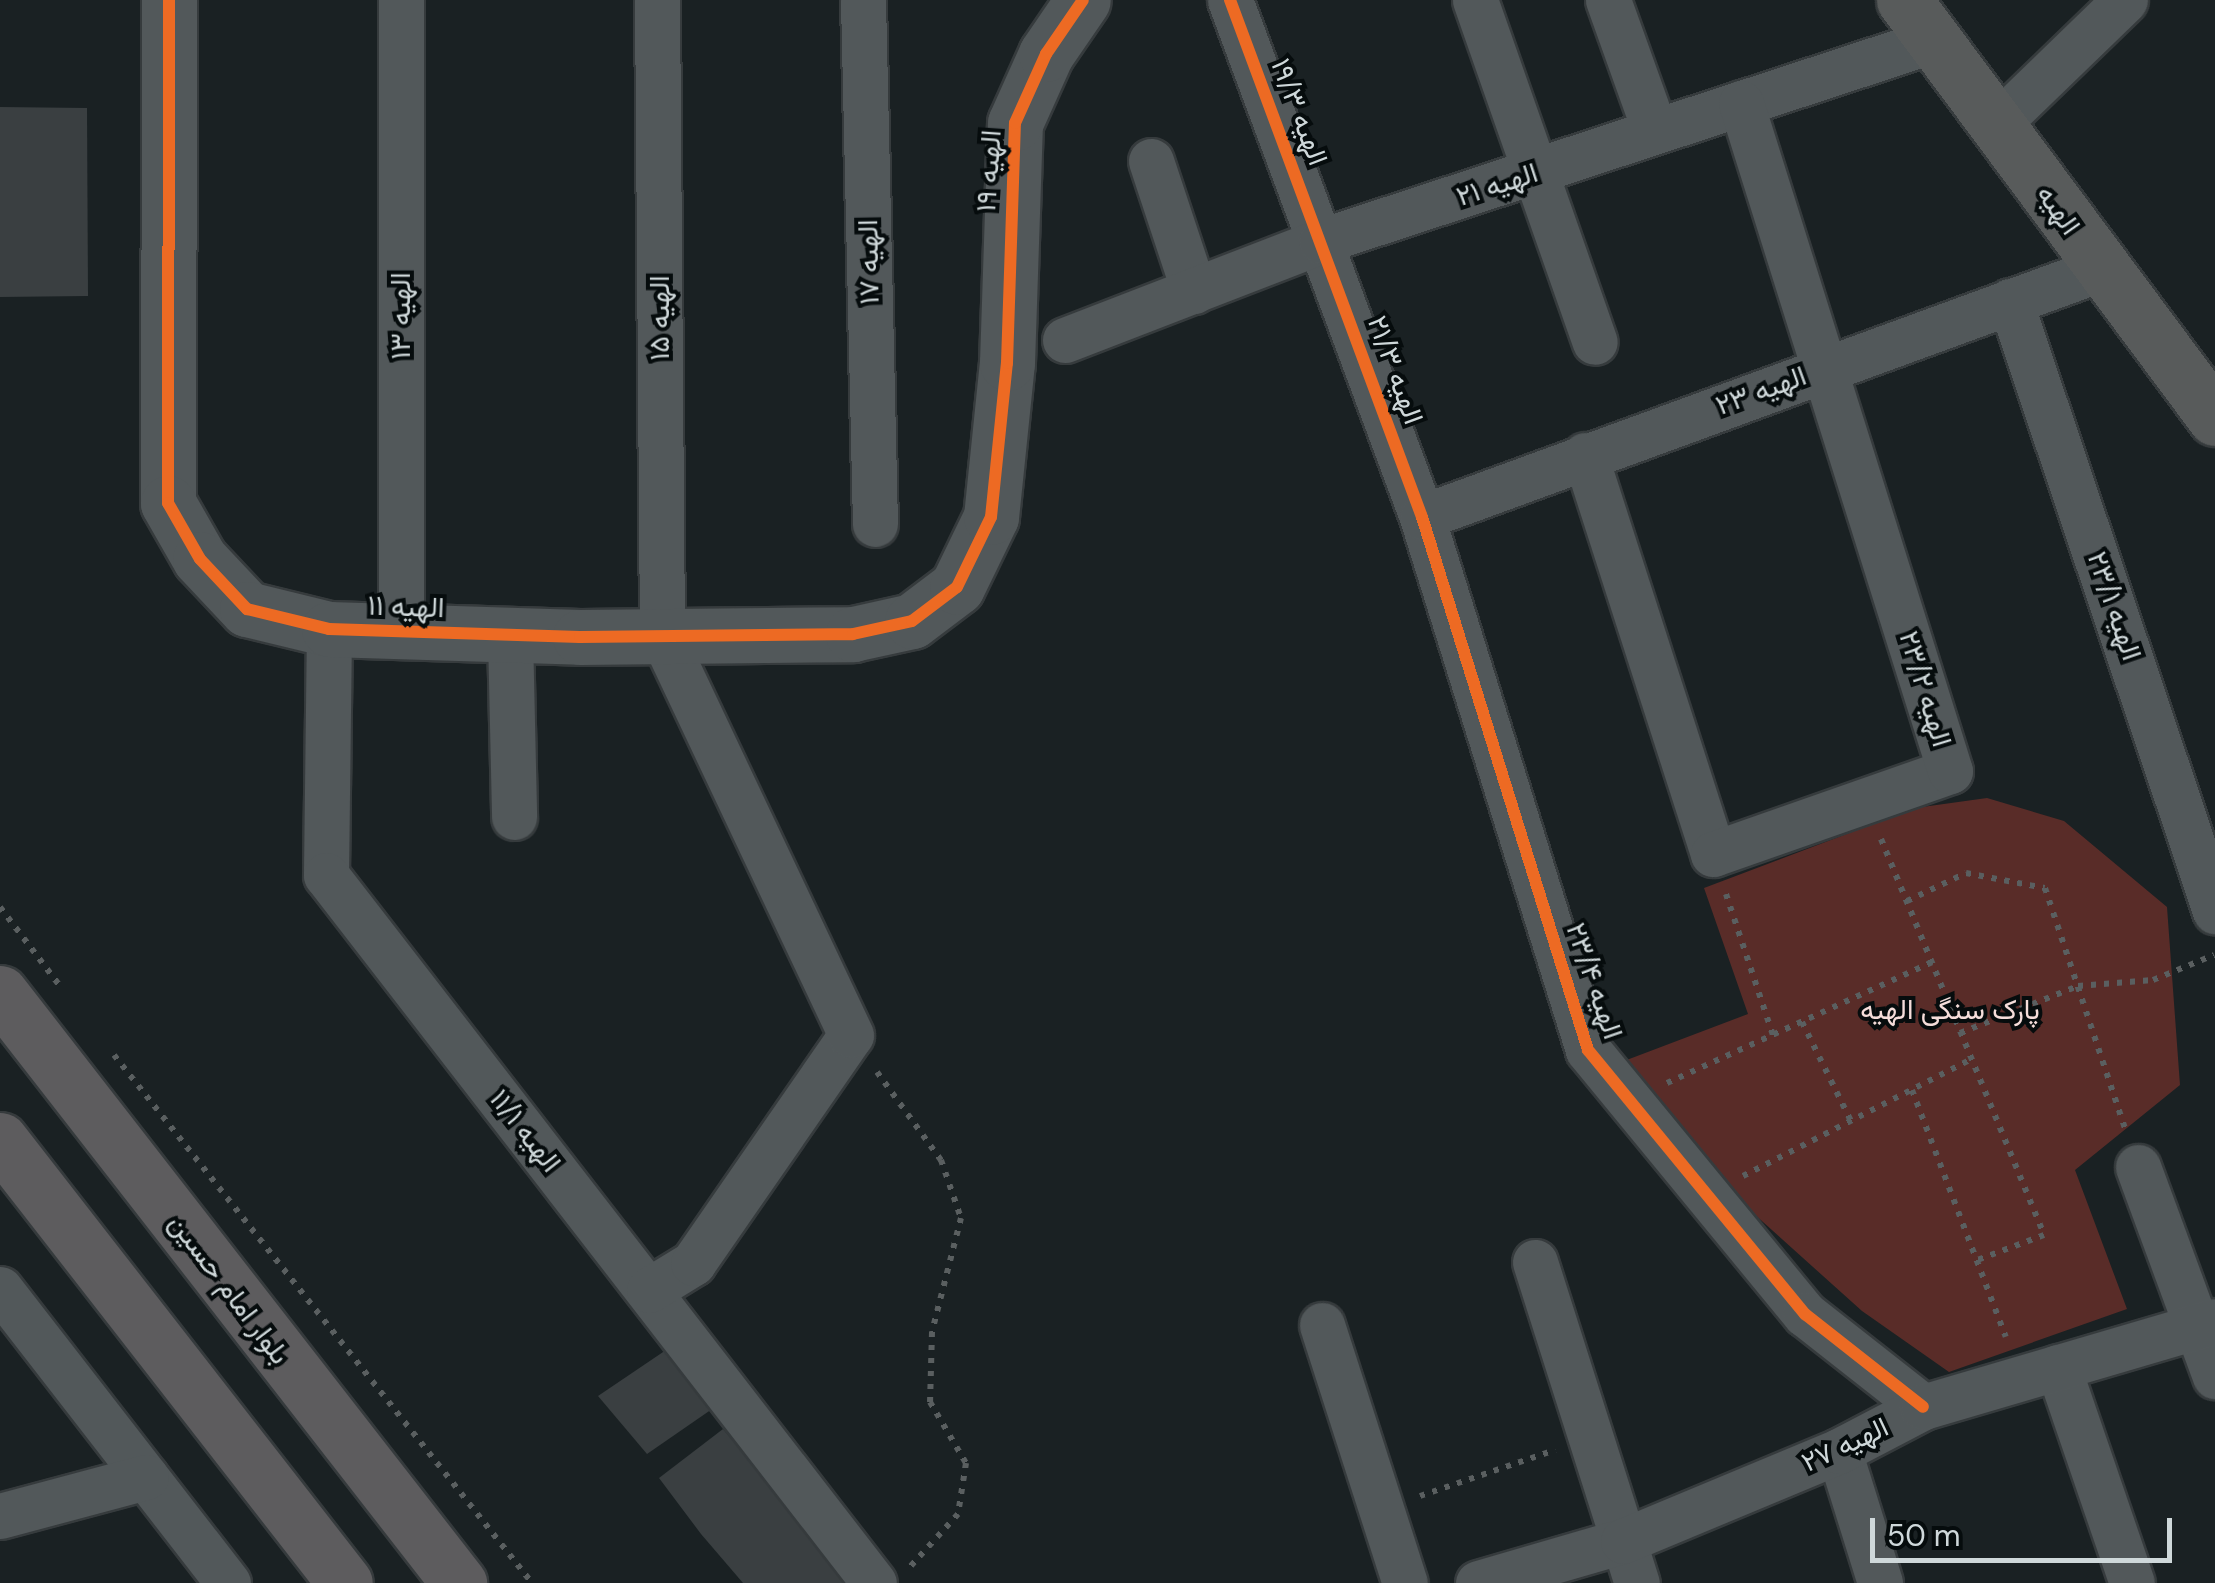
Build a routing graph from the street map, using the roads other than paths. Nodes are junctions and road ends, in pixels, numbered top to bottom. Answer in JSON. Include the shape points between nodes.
{"nodes":[{"id":1,"x":169,"y":0,"type":"edge"},
{"id":2,"x":401,"y":0,"type":"edge"},
{"id":3,"x":657,"y":0,"type":"edge"},
{"id":4,"x":863,"y":0,"type":"edge"},
{"id":5,"x":1082,"y":0,"type":"edge"},
{"id":6,"x":1230,"y":0,"type":"edge"},
{"id":7,"x":1476,"y":0,"type":"edge"},
{"id":8,"x":1608,"y":0,"type":"edge"},
{"id":9,"x":2125,"y":0,"type":"edge"},
{"id":10,"x":1919,"y":20,"type":"edge"},
{"id":11,"x":1740,"y":104,"type":"junction"},
{"id":12,"x":1997,"y":124,"type":"junction"},
{"id":13,"x":1655,"y":131,"type":"junction"},
{"id":14,"x":1150,"y":160,"type":"dead end"},
{"id":15,"x":1537,"y":172,"type":"junction"},
{"id":16,"x":1321,"y":241,"type":"junction"},
{"id":17,"x":2100,"y":270,"type":"junction"},
{"id":18,"x":1194,"y":291,"type":"junction"},
{"id":19,"x":2010,"y":301,"type":"junction"},
{"id":20,"x":1064,"y":340,"type":"dead end"},
{"id":21,"x":1595,"y":342,"type":"dead end"},
{"id":22,"x":1007,"y":363,"type":"joint"},
{"id":23,"x":1827,"y":368,"type":"junction"},
{"id":24,"x":2215,"y":418,"type":"edge"},
{"id":25,"x":1585,"y":454,"type":"junction"},
{"id":26,"x":1422,"y":516,"type":"junction"},
{"id":27,"x":875,"y":524,"type":"dead end"},
{"id":28,"x":328,"y":629,"type":"junction"},
{"id":29,"x":401,"y":631,"type":"junction"},
{"id":30,"x":510,"y":635,"type":"junction"},
{"id":31,"x":662,"y":636,"type":"junction"},
{"id":32,"x":2199,"y":805,"type":"edge"},
{"id":33,"x":514,"y":817,"type":"dead end"},
{"id":34,"x":2215,"y":911,"type":"edge"},
{"id":35,"x":0,"y":993,"type":"edge"},
{"id":36,"x":0,"y":1140,"type":"edge"},
{"id":37,"x":2138,"y":1167,"type":"road end"},
{"id":38,"x":1536,"y":1262,"type":"dead end"},
{"id":39,"x":0,"y":1289,"type":"edge"},
{"id":40,"x":649,"y":1290,"type":"junction"},
{"id":41,"x":2207,"y":1323,"type":"edge"},
{"id":42,"x":1322,"y":1325,"type":"dead end"},
{"id":43,"x":2058,"y":1367,"type":"junction"},
{"id":44,"x":2215,"y":1376,"type":"edge"},
{"id":45,"x":1923,"y":1407,"type":"junction"},
{"id":46,"x":1839,"y":1451,"type":"junction"},
{"id":47,"x":146,"y":1478,"type":"junction"},
{"id":48,"x":0,"y":1516,"type":"edge"},
{"id":49,"x":1630,"y":1562,"type":"edge"},
{"id":50,"x":228,"y":1583,"type":"edge"},
{"id":51,"x":345,"y":1583,"type":"edge"},
{"id":52,"x":459,"y":1583,"type":"edge"},
{"id":53,"x":874,"y":1583,"type":"edge"},
{"id":54,"x":1405,"y":1583,"type":"edge"},
{"id":55,"x":1478,"y":1583,"type":"edge"},
{"id":56,"x":1880,"y":1583,"type":"edge"},
{"id":57,"x":2132,"y":1583,"type":"edge"}],
"edges":[{"from":1,"to":28,"type":"street","name":"الهیه ۱۱","via":[[168,503],[200,558],[247,609]]},
{"from":2,"to":29,"type":"street","name":"الهیه ۱۳"},
{"from":3,"to":31,"type":"street","name":"الهیه ۱۵"},
{"from":4,"to":27,"type":"street","name":"الهیه ۱۷"},
{"from":5,"to":22,"type":"street","name":"الهیه ۱۹","via":[[1046,54],[1016,123]]},
{"from":6,"to":16,"type":"street","name":"الهیه ۱۹/۳"},
{"from":7,"to":15,"type":"street"},
{"from":8,"to":13,"type":"street"},
{"from":9,"to":12,"type":"street"},
{"from":10,"to":11,"type":"street","name":"الهیه ۲۱"},
{"from":10,"to":12,"type":"main road","name":"الهیه"},
{"from":11,"to":13,"type":"street","name":"الهیه ۲۱"},
{"from":11,"to":23,"type":"street"},
{"from":12,"to":17,"type":"main road","name":"الهیه"},
{"from":13,"to":15,"type":"street","name":"الهیه ۲۱"},
{"from":14,"to":18,"type":"street"},
{"from":15,"to":16,"type":"street","name":"الهیه ۲۱"},
{"from":15,"to":21,"type":"street"},
{"from":16,"to":18,"type":"street","name":"الهیه ۲۱"},
{"from":16,"to":26,"type":"street","name":"الهیه ۲۱/۳"},
{"from":17,"to":19,"type":"street","name":"الهیه ۲۳"},
{"from":17,"to":24,"type":"main road","name":"الهیه"},
{"from":18,"to":20,"type":"street","name":"الهیه ۲۱"},
{"from":19,"to":23,"type":"street","name":"الهیه ۲۳"},
{"from":19,"to":32,"type":"street","name":"الهیه ۲۳/۱"},
{"from":22,"to":31,"type":"street","name":"الهیه ۱۱","via":[[990,516],[957,587],[912,620],[853,634]]},
{"from":23,"to":25,"type":"street","name":"الهیه ۲۳"},
{"from":23,"to":25,"type":"street","name":"الهیه ۲۳/۲","via":[[1950,771],[1713,854]]},
{"from":25,"to":26,"type":"street","name":"الهیه ۲۳"},
{"from":26,"to":45,"type":"street","name":"الهیه ۲۳/۴","via":[[1588,1050],[1805,1314]]},
{"from":28,"to":29,"type":"street","name":"الهیه ۱۱"},
{"from":28,"to":40,"type":"street","name":"الهیه ۱۱/۱","via":[[326,875]]},
{"from":29,"to":30,"type":"street","name":"الهیه ۱۱"},
{"from":30,"to":31,"type":"street","name":"الهیه ۱۱"},
{"from":30,"to":33,"type":"street"},
{"from":31,"to":40,"type":"street","via":[[851,1036],[693,1263]]},
{"from":32,"to":34,"type":"street","name":"الهیه ۲۳/۱"},
{"from":35,"to":52,"type":"main road","name":"بلوار امام حسین"},
{"from":36,"to":51,"type":"main road"},
{"from":37,"to":41,"type":"street"},
{"from":38,"to":49,"type":"street"},
{"from":39,"to":47,"type":"street"},
{"from":40,"to":53,"type":"street","name":"الهیه ۱۱/۱"},
{"from":41,"to":43,"type":"street","name":"الهیه ۲۷"},
{"from":41,"to":44,"type":"street"},
{"from":42,"to":54,"type":"street"},
{"from":43,"to":45,"type":"street","name":"الهیه ۲۷"},
{"from":43,"to":57,"type":"street"},
{"from":45,"to":46,"type":"street","name":"الهیه ۲۷"},
{"from":46,"to":49,"type":"street","name":"الهیه ۲۷"},
{"from":46,"to":56,"type":"street"},
{"from":47,"to":48,"type":"street"},
{"from":47,"to":50,"type":"street"},
{"from":49,"to":55,"type":"street","name":"الهیه ۲۷"}]}
